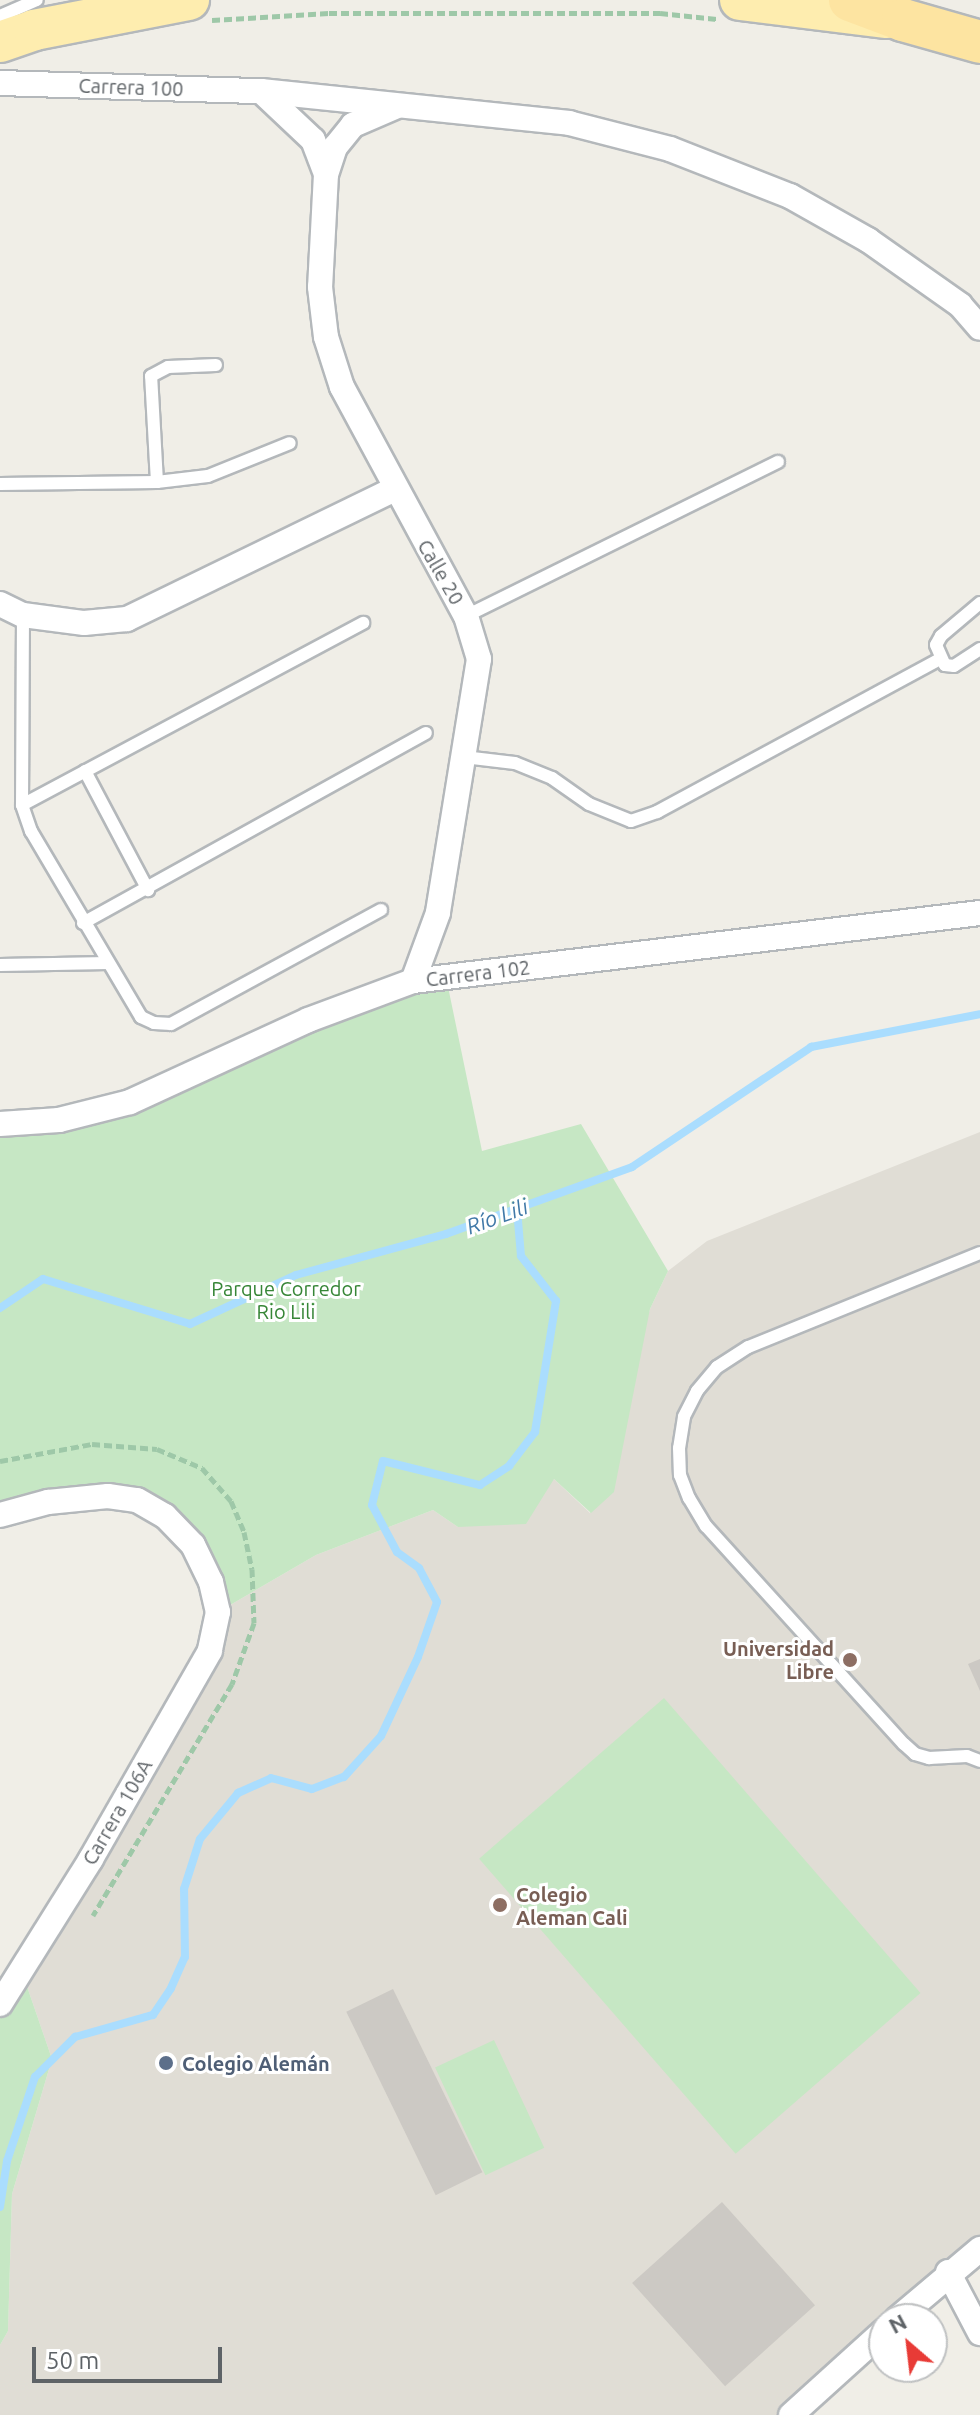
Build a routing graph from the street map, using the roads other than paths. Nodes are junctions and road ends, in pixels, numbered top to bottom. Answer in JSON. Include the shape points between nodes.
{"nodes":[{"id":1,"x":850,"y":0,"type":"edge"},
{"id":2,"x":198,"y":10,"type":"edge"},
{"id":3,"x":731,"y":10,"type":"edge"},
{"id":4,"x":903,"y":20,"type":"junction"},
{"id":5,"x":18,"y":22,"type":"edge"},
{"id":6,"x":980,"y":42,"type":"edge"},
{"id":7,"x":0,"y":83,"type":"edge"},
{"id":8,"x":261,"y":91,"type":"junction"},
{"id":9,"x":405,"y":104,"type":"junction"},
{"id":10,"x":326,"y":174,"type":"junction"},
{"id":11,"x":980,"y":328,"type":"edge"},
{"id":12,"x":216,"y":365,"type":"dead end"},
{"id":13,"x":290,"y":443,"type":"dead end"},
{"id":14,"x":778,"y":462,"type":"dead end"},
{"id":15,"x":157,"y":482,"type":"junction"},
{"id":16,"x":0,"y":484,"type":"edge"},
{"id":17,"x":395,"y":489,"type":"junction"},
{"id":18,"x":980,"y":603,"type":"edge"},
{"id":19,"x":0,"y":604,"type":"edge"},
{"id":20,"x":23,"y":615,"type":"junction"},
{"id":21,"x":466,"y":616,"type":"junction"},
{"id":22,"x":363,"y":623,"type":"dead end"},
{"id":23,"x":980,"y":649,"type":"edge"},
{"id":24,"x":940,"y":659,"type":"junction"},
{"id":25,"x":426,"y":733,"type":"dead end"},
{"id":26,"x":464,"y":757,"type":"junction"},
{"id":27,"x":85,"y":771,"type":"junction"},
{"id":28,"x":22,"y":805,"type":"junction"},
{"id":29,"x":148,"y":890,"type":"junction"},
{"id":30,"x":381,"y":910,"type":"dead end"},
{"id":31,"x":980,"y":913,"type":"edge"},
{"id":32,"x":83,"y":923,"type":"junction"},
{"id":33,"x":108,"y":963,"type":"junction"},
{"id":34,"x":0,"y":965,"type":"edge"},
{"id":35,"x":413,"y":981,"type":"junction"},
{"id":36,"x":0,"y":1124,"type":"edge"},
{"id":37,"x":980,"y":1253,"type":"edge"},
{"id":38,"x":0,"y":1515,"type":"edge"},
{"id":39,"x":980,"y":1761,"type":"edge"},
{"id":40,"x":0,"y":2004,"type":"edge"},
{"id":41,"x":980,"y":2249,"type":"edge"},
{"id":42,"x":948,"y":2272,"type":"junction"},
{"id":43,"x":914,"y":2303,"type":"edge"},
{"id":44,"x":980,"y":2333,"type":"edge"},
{"id":45,"x":868,"y":2345,"type":"edge"},
{"id":46,"x":791,"y":2415,"type":"edge"}],
"edges":[{"from":1,"to":4,"type":"highway"},
{"from":2,"to":5,"type":"main road"},
{"from":3,"to":4,"type":"main road"},
{"from":4,"to":6,"type":"highway"},
{"from":7,"to":8,"type":"street","name":"Carrera 100"},
{"from":8,"to":9,"type":"street","name":"Carrera 100"},
{"from":8,"to":10,"type":"street","name":"Calle 20","via":[[313,140]]},
{"from":9,"to":10,"type":"street","name":"Calle 20","via":[[353,125],[335,147]]},
{"from":9,"to":11,"type":"street","name":"Carrera 100","via":[[569,123],[670,149],[790,196],[868,240],[960,305]]},
{"from":10,"to":17,"type":"street","name":"Calle 20","via":[[320,287],[326,337],[342,387]]},
{"from":12,"to":15,"type":"lane","via":[[168,367],[151,376]]},
{"from":13,"to":15,"type":"lane","via":[[208,476]]},
{"from":14,"to":21,"type":"lane"},
{"from":15,"to":16,"type":"lane"},
{"from":17,"to":20,"type":"street","via":[[127,619],[84,623]]},
{"from":17,"to":21,"type":"street","name":"Calle 20"},
{"from":18,"to":24,"type":"lane","via":[[941,636],[936,645]]},
{"from":19,"to":20,"type":"street"},
{"from":20,"to":28,"type":"lane"},
{"from":21,"to":26,"type":"street","name":"Calle 20","via":[[479,659]]},
{"from":22,"to":27,"type":"lane"},
{"from":23,"to":24,"type":"lane","via":[[954,666]]},
{"from":24,"to":26,"type":"lane","via":[[657,812],[631,821],[515,763]]},
{"from":25,"to":29,"type":"lane"},
{"from":26,"to":35,"type":"street","name":"Calle 20","via":[[438,913]]},
{"from":27,"to":28,"type":"lane"},
{"from":27,"to":29,"type":"lane"},
{"from":28,"to":32,"type":"lane"},
{"from":29,"to":32,"type":"lane"},
{"from":30,"to":33,"type":"lane","via":[[171,1024],[141,1017]]},
{"from":31,"to":35,"type":"street","name":"Carrera 102"},
{"from":32,"to":33,"type":"lane"},
{"from":33,"to":34,"type":"lane"},
{"from":35,"to":36,"type":"street","name":"Carrera 102","via":[[308,1020],[130,1102],[59,1120]]},
{"from":37,"to":39,"type":"lane","via":[[748,1347],[717,1367],[684,1417],[679,1448],[680,1475],[706,1526],[904,1744],[929,1758],[967,1756]]},
{"from":38,"to":40,"type":"street","name":"Carrera 106A","via":[[48,1502],[108,1496],[137,1500],[165,1516],[193,1545],[218,1612],[210,1651],[91,1859]]},
{"from":41,"to":42,"type":"street"},
{"from":42,"to":43,"type":"street"},
{"from":42,"to":44,"type":"street"},
{"from":45,"to":46,"type":"street"}]}
